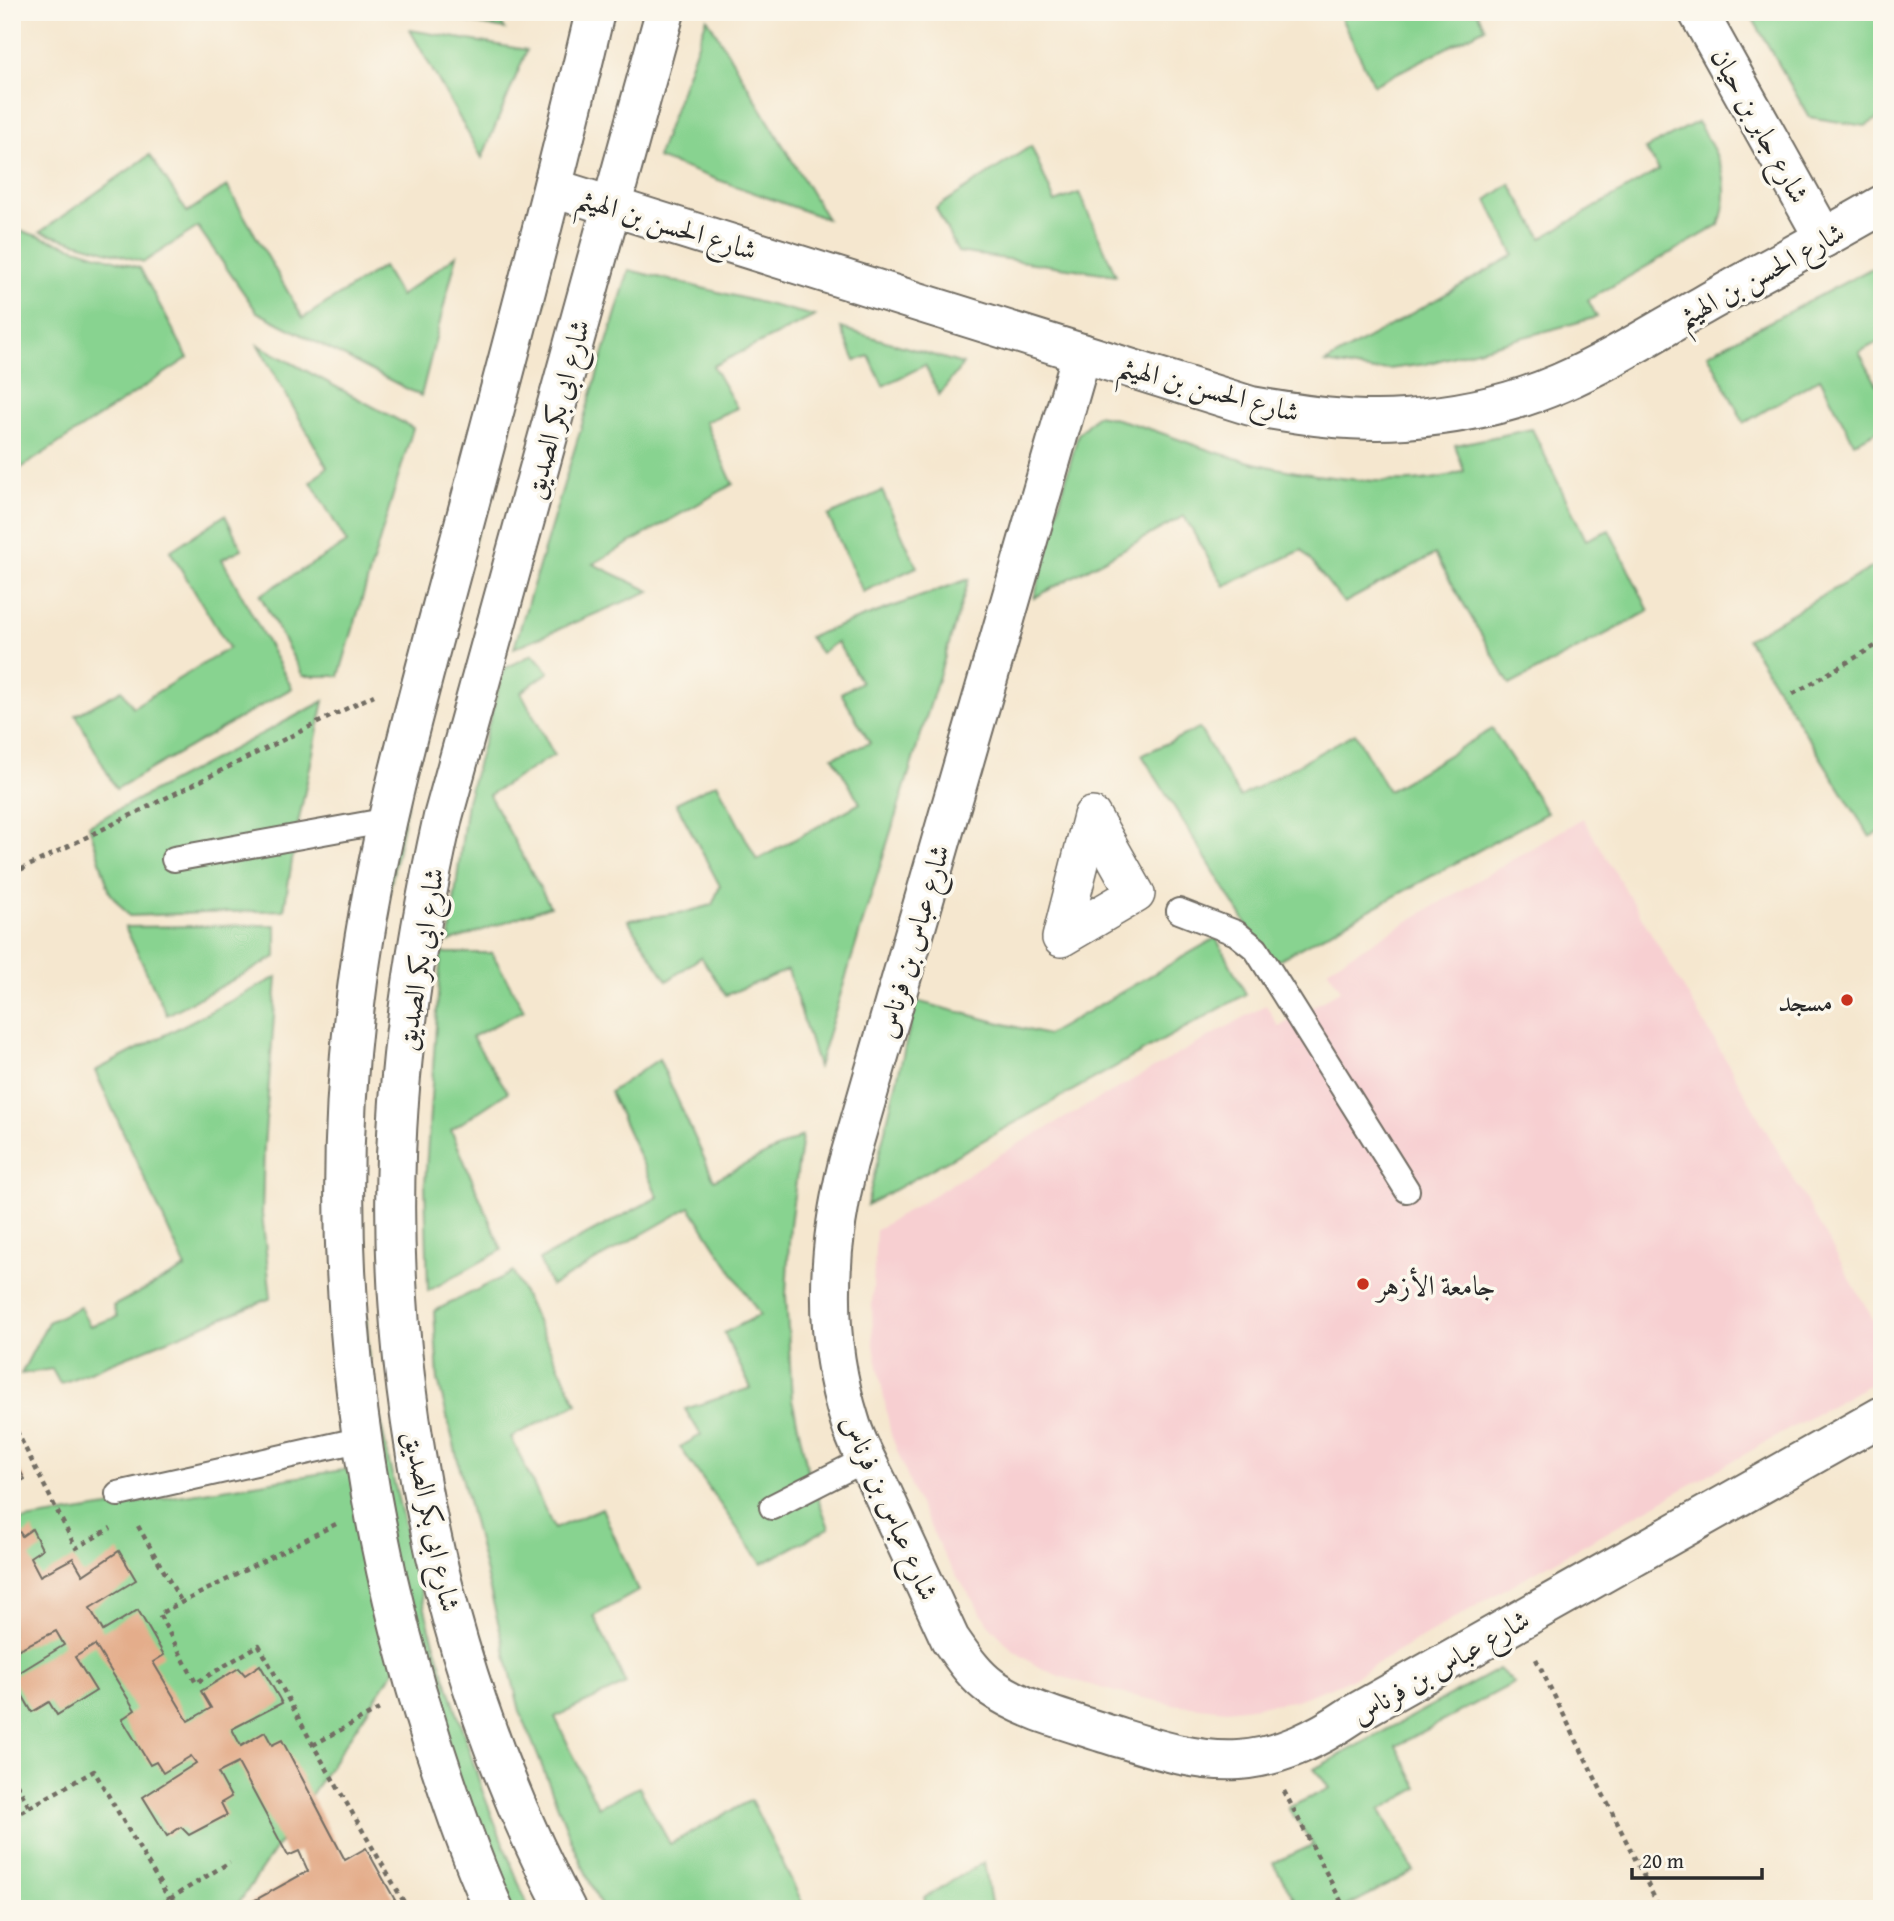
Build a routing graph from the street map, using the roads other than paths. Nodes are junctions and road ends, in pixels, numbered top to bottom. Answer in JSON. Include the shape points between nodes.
{"nodes":[{"id":1,"x":595,"y":12,"type":"edge"},
{"id":2,"x":665,"y":12,"type":"edge"},
{"id":3,"x":1698,"y":12,"type":"edge"},
{"id":4,"x":554,"y":188,"type":"junction"},
{"id":5,"x":612,"y":205,"type":"junction"},
{"id":6,"x":1882,"y":205,"type":"edge"},
{"id":7,"x":1824,"y":238,"type":"junction"},
{"id":8,"x":1082,"y":353,"type":"junction"},
{"id":9,"x":389,"y":820,"type":"junction"},
{"id":10,"x":174,"y":859,"type":"dead end"},
{"id":11,"x":1178,"y":911,"type":"dead end"},
{"id":12,"x":1408,"y":1190,"type":"dead end"},
{"id":13,"x":1882,"y":1416,"type":"edge"},
{"id":14,"x":363,"y":1439,"type":"junction"},
{"id":15,"x":866,"y":1459,"type":"junction"},
{"id":16,"x":118,"y":1494,"type":"dead end"},
{"id":17,"x":772,"y":1507,"type":"dead end"},
{"id":18,"x":494,"y":1909,"type":"edge"},
{"id":19,"x":566,"y":1909,"type":"edge"}],
"edges":[{"from":1,"to":4,"type":"street","name":"شارع ابى بكر الصديق"},
{"from":2,"to":5,"type":"street","name":"شارع ابى بكر الصديق"},
{"from":3,"to":7,"type":"street","name":"شارع جابر بن حيان"},
{"from":4,"to":5,"type":"street","name":"شارع الحسن بن الهيثم"},
{"from":4,"to":9,"type":"street","name":"شارع ابى بكر الصديق"},
{"from":5,"to":8,"type":"street","name":"شارع الحسن بن الهيثم"},
{"from":5,"to":19,"type":"street","name":"شارع ابى بكر الصديق","via":[[434,857],[408,1006],[396,1172],[398,1296],[407,1392],[444,1588],[508,1783]]},
{"from":6,"to":7,"type":"street","name":"شارع الحسن بن الهيثم"},
{"from":7,"to":8,"type":"street","name":"شارع الحسن بن الهيثم","via":[[1558,384],[1455,413],[1353,420],[1301,415],[1251,406]]},
{"from":8,"to":15,"type":"street","name":"شارع عباس بن فرناس","via":[[839,1201],[833,1240],[832,1327],[850,1422]]},
{"from":9,"to":10,"type":"lane"},
{"from":9,"to":14,"type":"street","name":"شارع ابى بكر الصديق","via":[[373,884],[358,982],[343,1162],[345,1267]]},
{"from":11,"to":12,"type":"lane","via":[[1236,933],[1256,949]]},
{"from":13,"to":15,"type":"street","name":"شارع عباس بن فرناس","via":[[1328,1731],[1303,1744],[1240,1760],[1168,1752],[1035,1711],[988,1685],[950,1639]]},
{"from":14,"to":16,"type":"lane"},
{"from":14,"to":18,"type":"street","name":"شارع ابى بكر الصديق","via":[[388,1582],[416,1689]]},
{"from":15,"to":17,"type":"lane"}]}
